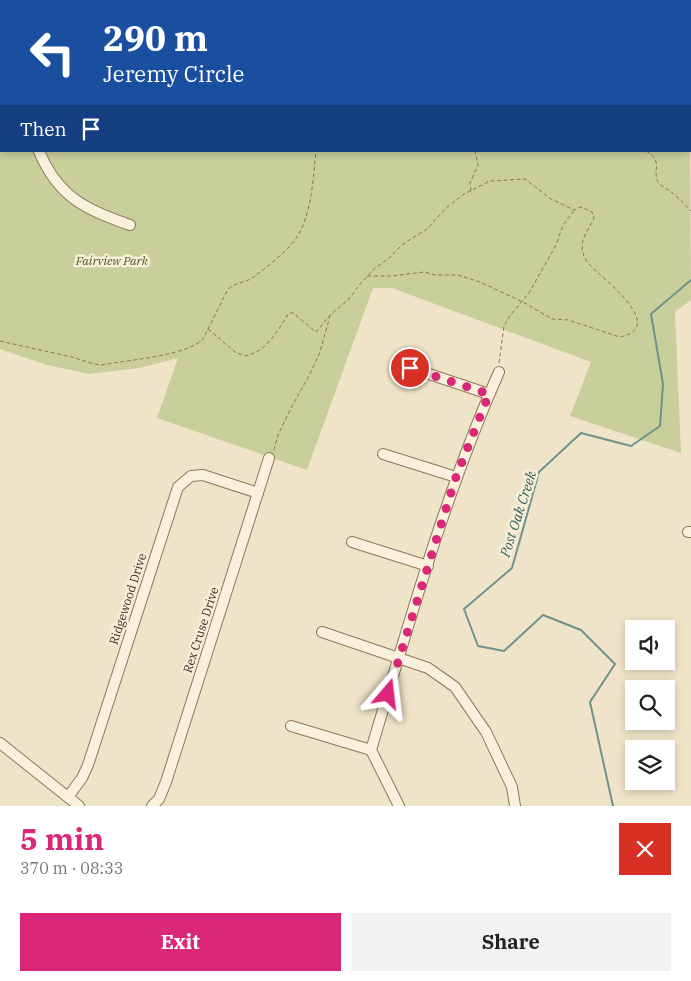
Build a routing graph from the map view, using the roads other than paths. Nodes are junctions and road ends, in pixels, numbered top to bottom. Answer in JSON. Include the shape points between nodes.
{"nodes":[{"id":1,"x":39,"y":152,"type":"edge"},
{"id":2,"x":130,"y":225,"type":"dead end"},
{"id":3,"x":410,"y":368,"type":"dead end"},
{"id":4,"x":499,"y":372,"type":"road end"},
{"id":5,"x":489,"y":394,"type":"junction"},
{"id":6,"x":383,"y":454,"type":"dead end"},
{"id":7,"x":269,"y":458,"type":"road end"},
{"id":8,"x":456,"y":477,"type":"junction"},
{"id":9,"x":258,"y":493,"type":"junction"},
{"id":10,"x":352,"y":542,"type":"dead end"},
{"id":11,"x":428,"y":566,"type":"junction"},
{"id":12,"x":322,"y":632,"type":"dead end"},
{"id":13,"x":398,"y":657,"type":"junction"},
{"id":14,"x":291,"y":726,"type":"dead end"},
{"id":15,"x":0,"y":742,"type":"edge"},
{"id":16,"x":371,"y":750,"type":"junction"},
{"id":17,"x":68,"y":796,"type":"junction"},
{"id":18,"x":79,"y":806,"type":"edge"},
{"id":19,"x":152,"y":806,"type":"edge"},
{"id":20,"x":399,"y":806,"type":"edge"},
{"id":21,"x":515,"y":806,"type":"edge"}],
"edges":[{"from":1,"to":2,"type":"street","via":[[56,183],[66,194],[90,210]]},
{"from":3,"to":5,"type":"street"},
{"from":4,"to":5,"type":"street"},
{"from":5,"to":8,"type":"street"},
{"from":6,"to":8,"type":"street"},
{"from":7,"to":9,"type":"street","name":"Rex Cruse Drive"},
{"from":8,"to":11,"type":"street"},
{"from":9,"to":17,"type":"street","name":"Ridgewood Drive","via":[[203,475],[191,476],[178,487],[88,765]]},
{"from":9,"to":19,"type":"street","name":"Rex Cruse Drive","via":[[166,782],[159,799]]},
{"from":10,"to":11,"type":"street"},
{"from":11,"to":13,"type":"street"},
{"from":12,"to":13,"type":"street"},
{"from":13,"to":16,"type":"street"},
{"from":13,"to":21,"type":"street","via":[[428,668],[455,687],[486,732],[512,786]]},
{"from":14,"to":16,"type":"street"},
{"from":15,"to":17,"type":"street"},
{"from":16,"to":20,"type":"street"},
{"from":17,"to":18,"type":"street"}]}
